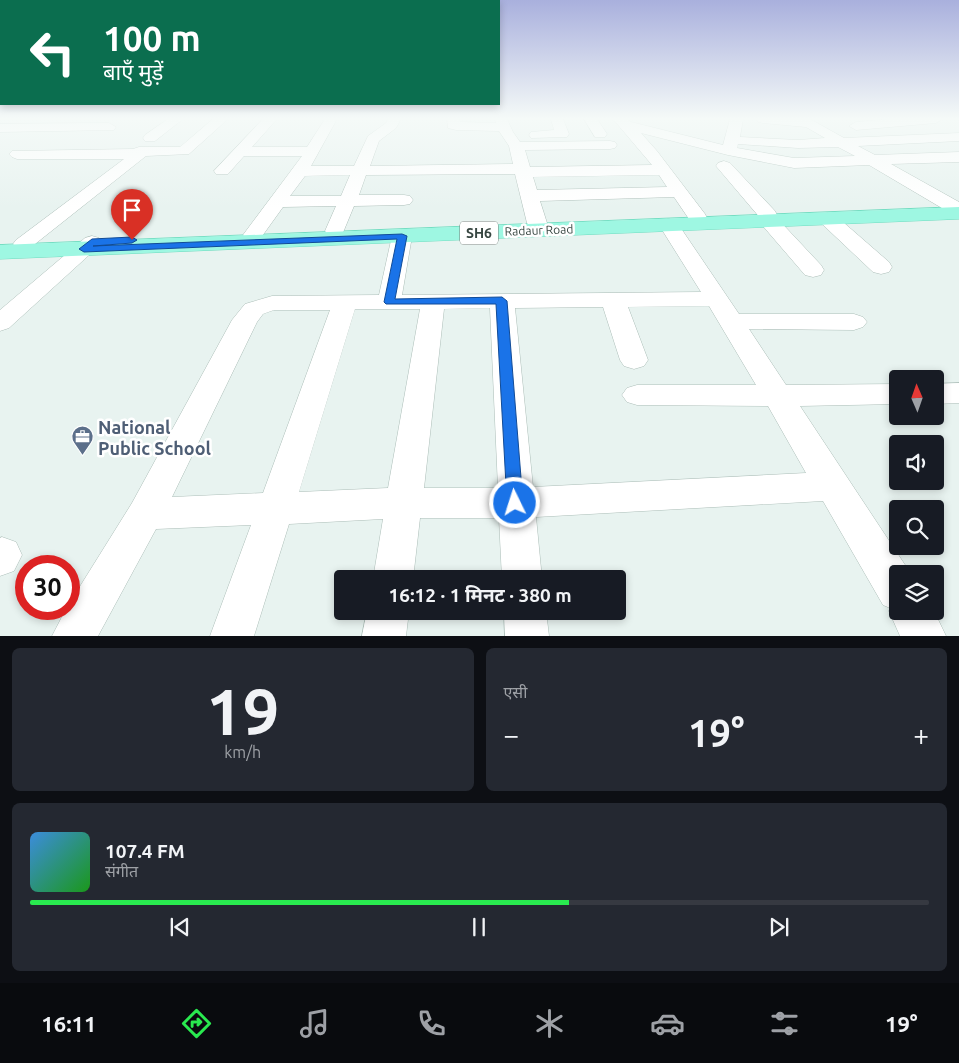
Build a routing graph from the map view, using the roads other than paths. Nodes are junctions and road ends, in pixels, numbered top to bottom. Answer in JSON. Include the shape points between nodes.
{"nodes":[{"id":1,"x":74,"y":149,"type":"edge"},
{"id":2,"x":187,"y":149,"type":"edge"},
{"id":3,"x":243,"y":149,"type":"edge"},
{"id":4,"x":369,"y":149,"type":"edge"},
{"id":5,"x":514,"y":149,"type":"edge"},
{"id":6,"x":647,"y":149,"type":"edge"},
{"id":7,"x":701,"y":149,"type":"edge"},
{"id":8,"x":736,"y":149,"type":"edge"},
{"id":9,"x":752,"y":149,"type":"edge"},
{"id":10,"x":854,"y":149,"type":"edge"},
{"id":11,"x":913,"y":149,"type":"edge"},
{"id":12,"x":312,"y":151,"type":"joint"},
{"id":13,"x":139,"y":152,"type":"junction"},
{"id":14,"x":240,"y":152,"type":"junction"},
{"id":15,"x":17,"y":154,"type":"dead end"},
{"id":16,"x":66,"y":154,"type":"junction"},
{"id":17,"x":652,"y":154,"type":"junction"},
{"id":18,"x":959,"y":157,"type":"edge"},
{"id":19,"x":932,"y":158,"type":"junction"},
{"id":20,"x":876,"y":161,"type":"junction"},
{"id":21,"x":360,"y":170,"type":"junction"},
{"id":22,"x":522,"y":170,"type":"junction"},
{"id":23,"x":663,"y":170,"type":"junction"},
{"id":24,"x":222,"y":171,"type":"dead end"},
{"id":25,"x":300,"y":171,"type":"junction"},
{"id":26,"x":680,"y":192,"type":"junction"},
{"id":27,"x":529,"y":196,"type":"junction"},
{"id":28,"x":404,"y":200,"type":"dead end"},
{"id":29,"x":348,"y":201,"type":"junction"},
{"id":30,"x":278,"y":202,"type":"junction"},
{"id":31,"x":958,"y":211,"type":"edge"},
{"id":32,"x":698,"y":218,"type":"junction"},
{"id":33,"x":769,"y":218,"type":"junction"},
{"id":34,"x":828,"y":219,"type":"junction"},
{"id":35,"x":538,"y":223,"type":"junction"},
{"id":36,"x":669,"y":225,"type":"junction"},
{"id":37,"x":335,"y":231,"type":"junction"},
{"id":38,"x":253,"y":235,"type":"junction"},
{"id":39,"x":402,"y":236,"type":"junction"},
{"id":40,"x":23,"y":244,"type":"junction"},
{"id":41,"x":88,"y":245,"type":"junction"},
{"id":42,"x":0,"y":246,"type":"edge"},
{"id":43,"x":0,"y":252,"type":"edge"},
{"id":44,"x":881,"y":266,"type":"dead end"},
{"id":45,"x":813,"y":270,"type":"dead end"},
{"id":46,"x":613,"y":300,"type":"junction"},
{"id":47,"x":502,"y":301,"type":"junction"},
{"id":48,"x":389,"y":302,"type":"junction"},
{"id":49,"x":433,"y":302,"type":"junction"},
{"id":50,"x":345,"y":303,"type":"junction"},
{"id":51,"x":724,"y":310,"type":"junction"},
{"id":52,"x":854,"y":322,"type":"dead end"},
{"id":53,"x":0,"y":323,"type":"edge"},
{"id":54,"x":634,"y":360,"type":"dead end"},
{"id":55,"x":959,"y":393,"type":"edge"},
{"id":56,"x":889,"y":394,"type":"edge"},
{"id":57,"x":944,"y":394,"type":"edge"},
{"id":58,"x":637,"y":395,"type":"dead end"},
{"id":59,"x":777,"y":396,"type":"junction"},
{"id":60,"x":832,"y":486,"type":"junction"},
{"id":61,"x":404,"y":503,"type":"junction"},
{"id":62,"x":515,"y":503,"type":"junction"},
{"id":63,"x":276,"y":509,"type":"junction"},
{"id":64,"x":145,"y":514,"type":"junction"},
{"id":65,"x":394,"y":570,"type":"edge"},
{"id":66,"x":521,"y":570,"type":"edge"},
{"id":67,"x":889,"y":577,"type":"edge"},
{"id":68,"x":387,"y":620,"type":"edge"},
{"id":69,"x":526,"y":620,"type":"edge"},
{"id":70,"x":915,"y":620,"type":"edge"},
{"id":71,"x":74,"y":636,"type":"edge"},
{"id":72,"x":232,"y":636,"type":"edge"},
{"id":73,"x":384,"y":636,"type":"edge"},
{"id":74,"x":527,"y":636,"type":"edge"},
{"id":75,"x":924,"y":636,"type":"edge"}],
"edges":[{"from":1,"to":16,"type":"street"},
{"from":2,"to":13,"type":"street"},
{"from":3,"to":14,"type":"street"},
{"from":4,"to":21,"type":"street"},
{"from":5,"to":22,"type":"street"},
{"from":6,"to":17,"type":"street"},
{"from":7,"to":17,"type":"street","via":[[676,154]]},
{"from":8,"to":33,"type":"street"},
{"from":9,"to":20,"type":"street","via":[[794,163]]},
{"from":10,"to":20,"type":"street"},
{"from":11,"to":19,"type":"street"},
{"from":12,"to":14,"type":"street"},
{"from":12,"to":25,"type":"street"},
{"from":13,"to":16,"type":"street"},
{"from":13,"to":40,"type":"street"},
{"from":14,"to":24,"type":"street"},
{"from":15,"to":16,"type":"street"},
{"from":17,"to":23,"type":"street"},
{"from":18,"to":19,"type":"street"},
{"from":19,"to":20,"type":"street"},
{"from":20,"to":31,"type":"street"},
{"from":21,"to":22,"type":"street"},
{"from":21,"to":25,"type":"street"},
{"from":21,"to":29,"type":"street"},
{"from":22,"to":23,"type":"street"},
{"from":22,"to":27,"type":"street"},
{"from":23,"to":26,"type":"street"},
{"from":25,"to":30,"type":"street"},
{"from":26,"to":27,"type":"street"},
{"from":26,"to":32,"type":"street"},
{"from":27,"to":35,"type":"street"},
{"from":28,"to":29,"type":"street"},
{"from":29,"to":30,"type":"street"},
{"from":29,"to":37,"type":"street"},
{"from":30,"to":38,"type":"street"},
{"from":31,"to":33,"type":"main road","name":"Radaur Road","number":"SH6"},
{"from":31,"to":34,"type":"main road","name":"Radaur Road","number":"SH6"},
{"from":32,"to":33,"type":"main road","name":"Radaur Road","number":"SH6"},
{"from":32,"to":35,"type":"main road","name":"Radaur Road","number":"SH6"},
{"from":33,"to":34,"type":"main road","name":"Radaur Road","number":"SH6"},
{"from":33,"to":36,"type":"main road","name":"Radaur Road","number":"SH6"},
{"from":33,"to":45,"type":"street"},
{"from":34,"to":44,"type":"street"},
{"from":35,"to":37,"type":"main road","name":"Radaur Road","number":"SH6"},
{"from":36,"to":39,"type":"main road","name":"Radaur Road","number":"SH6"},
{"from":36,"to":51,"type":"street"},
{"from":37,"to":38,"type":"main road","name":"Radaur Road","number":"SH6"},
{"from":38,"to":41,"type":"main road","name":"Radaur Road","number":"SH6"},
{"from":39,"to":41,"type":"main road","name":"Radaur Road","number":"SH6"},
{"from":39,"to":48,"type":"street"},
{"from":40,"to":41,"type":"main road","name":"Radaur Road","number":"SH6"},
{"from":40,"to":42,"type":"main road","name":"Radaur Road","number":"SH6"},
{"from":41,"to":43,"type":"main road","name":"Radaur Road","number":"SH6"},
{"from":41,"to":53,"type":"street"},
{"from":46,"to":47,"type":"street"},
{"from":46,"to":51,"type":"street"},
{"from":46,"to":54,"type":"street"},
{"from":47,"to":49,"type":"street"},
{"from":47,"to":62,"type":"street"},
{"from":48,"to":49,"type":"street"},
{"from":48,"to":50,"type":"street"},
{"from":49,"to":61,"type":"street"},
{"from":50,"to":63,"type":"street"},
{"from":50,"to":64,"type":"street","via":[[272,303],[250,313]]},
{"from":51,"to":52,"type":"street"},
{"from":51,"to":59,"type":"street"},
{"from":55,"to":57,"type":"street"},
{"from":56,"to":59,"type":"street"},
{"from":58,"to":59,"type":"street"},
{"from":59,"to":60,"type":"street"},
{"from":60,"to":62,"type":"street"},
{"from":60,"to":67,"type":"street"},
{"from":61,"to":62,"type":"street"},
{"from":61,"to":63,"type":"street"},
{"from":61,"to":65,"type":"street"},
{"from":62,"to":66,"type":"street"},
{"from":63,"to":64,"type":"street"},
{"from":63,"to":72,"type":"street"},
{"from":64,"to":71,"type":"street"},
{"from":68,"to":73,"type":"street"},
{"from":69,"to":74,"type":"street"},
{"from":70,"to":75,"type":"street"}]}
